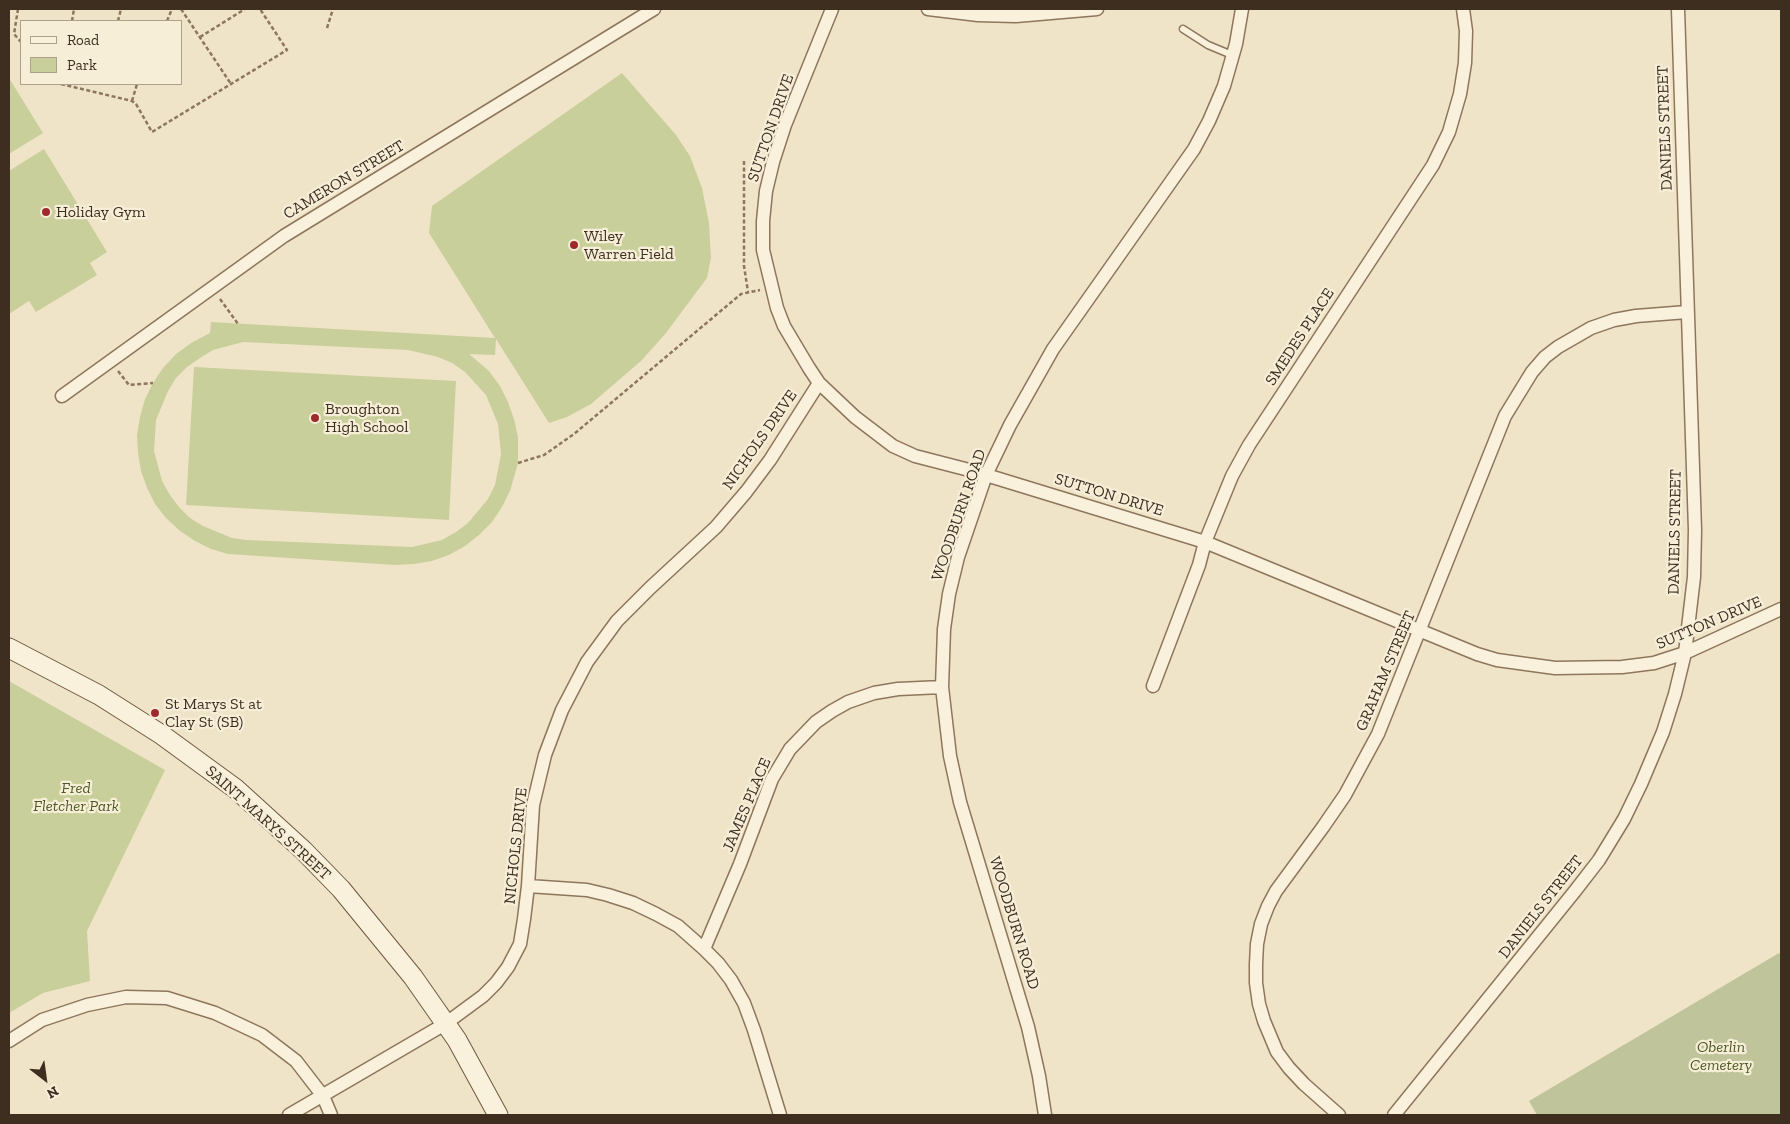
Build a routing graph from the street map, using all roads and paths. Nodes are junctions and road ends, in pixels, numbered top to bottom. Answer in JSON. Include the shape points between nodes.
{"nodes":[{"id":1,"x":18,"y":9,"type":"edge"},
{"id":2,"x":181,"y":9,"type":"edge"},
{"id":3,"x":246,"y":9,"type":"edge"},
{"id":4,"x":260,"y":9,"type":"edge"},
{"id":5,"x":333,"y":9,"type":"edge"},
{"id":6,"x":654,"y":9,"type":"edge"},
{"id":7,"x":832,"y":9,"type":"edge"},
{"id":8,"x":928,"y":9,"type":"edge"},
{"id":9,"x":1097,"y":9,"type":"edge"},
{"id":10,"x":1242,"y":9,"type":"edge"},
{"id":11,"x":1463,"y":9,"type":"edge"},
{"id":12,"x":1678,"y":9,"type":"edge"},
{"id":13,"x":1057,"y":11,"type":"edge"},
{"id":14,"x":327,"y":28,"type":"dead end"},
{"id":15,"x":1183,"y":29,"type":"dead end"},
{"id":16,"x":200,"y":37,"type":"junction"},
{"id":17,"x":20,"y":41,"type":"edge"},
{"id":18,"x":1232,"y":55,"type":"junction"},
{"id":19,"x":231,"y":84,"type":"junction"},
{"id":20,"x":65,"y":85,"type":"edge"},
{"id":21,"x":78,"y":85,"type":"edge"},
{"id":22,"x":137,"y":85,"type":"edge"},
{"id":23,"x":77,"y":88,"type":"junction"},
{"id":24,"x":132,"y":101,"type":"junction"},
{"id":25,"x":744,"y":161,"type":"dead end"},
{"id":26,"x":212,"y":288,"type":"junction"},
{"id":27,"x":772,"y":288,"type":"junction"},
{"id":28,"x":748,"y":292,"type":"junction"},
{"id":29,"x":1688,"y":312,"type":"junction"},
{"id":30,"x":238,"y":324,"type":"dead end"},
{"id":31,"x":110,"y":361,"type":"junction"},
{"id":32,"x":153,"y":382,"type":"dead end"},
{"id":33,"x":819,"y":383,"type":"junction"},
{"id":34,"x":62,"y":396,"type":"dead end"},
{"id":35,"x":518,"y":462,"type":"dead end"},
{"id":36,"x":986,"y":475,"type":"junction"},
{"id":37,"x":1205,"y":542,"type":"junction"},
{"id":38,"x":1781,"y":609,"type":"edge"},
{"id":39,"x":1421,"y":630,"type":"junction"},
{"id":40,"x":9,"y":648,"type":"edge"},
{"id":41,"x":1684,"y":654,"type":"junction"},
{"id":42,"x":1154,"y":686,"type":"dead end"},
{"id":43,"x":942,"y":687,"type":"junction"},
{"id":44,"x":528,"y":886,"type":"junction"},
{"id":45,"x":704,"y":949,"type":"junction"},
{"id":46,"x":445,"y":1024,"type":"junction"},
{"id":47,"x":9,"y":1041,"type":"edge"},
{"id":48,"x":323,"y":1096,"type":"junction"},
{"id":49,"x":288,"y":1115,"type":"edge"},
{"id":50,"x":331,"y":1115,"type":"edge"},
{"id":51,"x":498,"y":1115,"type":"edge"},
{"id":52,"x":780,"y":1115,"type":"edge"},
{"id":53,"x":1046,"y":1115,"type":"edge"},
{"id":54,"x":1339,"y":1115,"type":"edge"},
{"id":55,"x":1394,"y":1115,"type":"edge"}],
"edges":[{"from":1,"to":17,"type":"path","via":[[14,34]]},
{"from":2,"to":16,"type":"path"},
{"from":3,"to":16,"type":"path"},
{"from":4,"to":19,"type":"path","via":[[287,50]]},
{"from":5,"to":14,"type":"path"},
{"from":6,"to":26,"type":"street","name":"CAMERON STREET","via":[[284,236]]},
{"from":7,"to":27,"type":"street","name":"SUTTON DRIVE","via":[[786,125],[766,191],[763,250]]},
{"from":8,"to":13,"type":"street","via":[[978,16]]},
{"from":9,"to":13,"type":"street"},
{"from":10,"to":18,"type":"street","name":"WOODBURN ROAD"},
{"from":11,"to":37,"type":"street","name":"SMEDES PLACE","via":[[1465,63],[1449,132],[1433,165],[1249,445],[1232,476]]},
{"from":12,"to":29,"type":"street","name":"DANIELS STREET"},
{"from":15,"to":18,"type":"lane"},
{"from":16,"to":19,"type":"path"},
{"from":18,"to":36,"type":"street","name":"WOODBURN ROAD","via":[[1224,86],[1194,149],[1053,349]]},
{"from":19,"to":24,"type":"path","via":[[152,132]]},
{"from":20,"to":23,"type":"path"},
{"from":21,"to":23,"type":"path"},
{"from":22,"to":24,"type":"path"},
{"from":23,"to":24,"type":"path"},
{"from":25,"to":28,"type":"path","via":[[744,266]]},
{"from":26,"to":30,"type":"path"},
{"from":26,"to":31,"type":"street","name":"CAMERON STREET"},
{"from":27,"to":28,"type":"path"},
{"from":27,"to":33,"type":"street","name":"SUTTON DRIVE","via":[[784,326]]},
{"from":28,"to":35,"type":"path","via":[[740,294],[574,434],[544,455]]},
{"from":29,"to":39,"type":"street","name":"GRAHAM STREET","via":[[1636,316],[1591,328],[1545,357],[1532,372],[1505,416]]},
{"from":29,"to":41,"type":"street","name":"DANIELS STREET","via":[[1695,530],[1694,577]]},
{"from":31,"to":32,"type":"path","via":[[129,384]]},
{"from":31,"to":34,"type":"street","name":"CAMERON STREET"},
{"from":33,"to":36,"type":"street","name":"SUTTON DRIVE","via":[[855,417],[893,446],[915,456]]},
{"from":33,"to":44,"type":"street","name":"NICHOLS DRIVE","via":[[746,492],[716,527],[617,621],[587,662],[562,710],[545,755],[533,805]]},
{"from":36,"to":37,"type":"street","name":"SUTTON DRIVE"},
{"from":36,"to":43,"type":"street","name":"WOODBURN ROAD","via":[[949,594]]},
{"from":37,"to":39,"type":"street","name":"SUTTON DRIVE"},
{"from":37,"to":42,"type":"street","name":"SMEDES PLACE"},
{"from":38,"to":41,"type":"street","name":"SUTTON DRIVE"},
{"from":39,"to":41,"type":"street","name":"SUTTON DRIVE","via":[[1497,660],[1555,668],[1622,668]]},
{"from":39,"to":54,"type":"street","name":"GRAHAM STREET","via":[[1362,765],[1323,827],[1276,891],[1261,924],[1257,944],[1256,983],[1269,1037],[1289,1068]]},
{"from":40,"to":46,"type":"main road","name":"SAINT MARYS STREET","via":[[99,695],[162,735],[236,789],[341,889],[414,977]]},
{"from":41,"to":55,"type":"street","name":"DANIELS STREET","via":[[1675,694],[1652,758],[1624,819],[1575,891]]},
{"from":43,"to":45,"type":"street","name":"JAMES PLACE","via":[[890,690],[848,702],[816,722],[790,749],[772,779]]},
{"from":43,"to":53,"type":"street","name":"WOODBURN ROAD","via":[[950,756],[960,802],[1028,1027]]},
{"from":44,"to":45,"type":"street","via":[[587,890],[633,903],[678,926]]},
{"from":44,"to":46,"type":"street","name":"NICHOLS DRIVE","via":[[520,944],[514,956],[483,996]]},
{"from":45,"to":52,"type":"street","via":[[731,980],[744,1003]]},
{"from":46,"to":48,"type":"street","name":"NICHOLS DRIVE"},
{"from":46,"to":51,"type":"main road","name":"SAINT MARYS STREET"},
{"from":47,"to":48,"type":"street","via":[[42,1020],[87,1004],[126,997],[167,998],[215,1013],[262,1036],[296,1061]]},
{"from":48,"to":49,"type":"street","name":"NICHOLS DRIVE"},
{"from":48,"to":50,"type":"street"}]}
